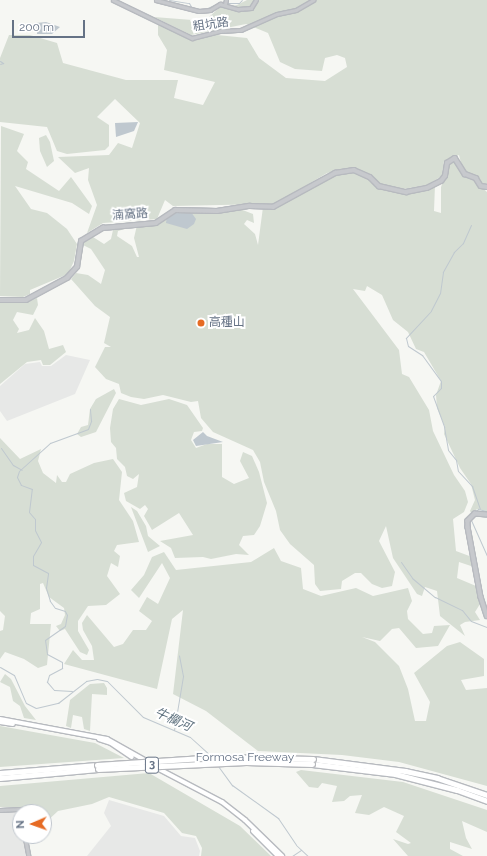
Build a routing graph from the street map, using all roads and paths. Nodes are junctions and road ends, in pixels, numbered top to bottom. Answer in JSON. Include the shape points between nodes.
{"nodes":[{"id":1,"x":113,"y":0,"type":"edge"},
{"id":2,"x":156,"y":0,"type":"edge"},
{"id":3,"x":226,"y":0,"type":"edge"},
{"id":4,"x":256,"y":0,"type":"edge"},
{"id":5,"x":312,"y":0,"type":"edge"},
{"id":6,"x":225,"y":4,"type":"junction"},
{"id":7,"x":487,"y":187,"type":"edge"},
{"id":8,"x":0,"y":300,"type":"edge"},
{"id":9,"x":487,"y":514,"type":"edge"},
{"id":10,"x":487,"y":616,"type":"edge"},
{"id":11,"x":0,"y":721,"type":"edge"},
{"id":12,"x":312,"y":762,"type":"junction"},
{"id":13,"x":97,"y":767,"type":"junction"},
{"id":14,"x":0,"y":773,"type":"edge"},
{"id":15,"x":0,"y":778,"type":"edge"},
{"id":16,"x":487,"y":795,"type":"edge"},
{"id":17,"x":487,"y":802,"type":"edge"},
{"id":18,"x":222,"y":803,"type":"junction"},
{"id":19,"x":12,"y":809,"type":"edge"},
{"id":20,"x":0,"y":810,"type":"edge"},
{"id":21,"x":27,"y":844,"type":"edge"},
{"id":22,"x":29,"y":856,"type":"edge"},
{"id":23,"x":278,"y":856,"type":"edge"},
{"id":24,"x":282,"y":856,"type":"edge"}],
"edges":[{"from":1,"to":5,"type":"street","name":"粗坑路","via":[[192,38],[220,31],[241,30],[277,14],[296,10]]},
{"from":2,"to":6,"type":"street","via":[[199,12]]},
{"from":3,"to":6,"type":"street"},
{"from":4,"to":6,"type":"street","via":[[252,8],[240,10]]},
{"from":7,"to":8,"type":"street","name":"湳窩路","via":[[481,186],[476,178],[465,174],[455,158],[447,163],[445,176],[441,181],[420,190],[402,192],[379,186],[370,177],[349,170],[323,177],[278,205],[245,206],[224,211],[171,211],[156,223],[103,228],[81,241],[77,267],[67,278],[26,300]]},
{"from":9,"to":10,"type":"street","via":[[475,514],[468,520],[481,597]]},
{"from":11,"to":18,"type":"main road","number":"3","via":[[107,739]]},
{"from":12,"to":13,"type":"highway","name":"Formosa Freeway","number":"3","bridge":true},
{"from":12,"to":16,"type":"highway","name":"Formosa Freeway","number":"3","via":[[405,771],[438,778]]},
{"from":12,"to":17,"type":"highway","name":"Formosa Freeway","number":"3","via":[[395,774],[478,797]]},
{"from":13,"to":14,"type":"highway","name":"Formosa Freeway","number":"3"},
{"from":13,"to":15,"type":"highway","name":"Formosa Freeway","number":"3"},
{"from":18,"to":23,"type":"main road","number":"3","via":[[244,821]]},
{"from":18,"to":24,"type":"main road","number":"3","via":[[245,820]]},
{"from":19,"to":20,"type":"street"},
{"from":21,"to":22,"type":"street"}]}
